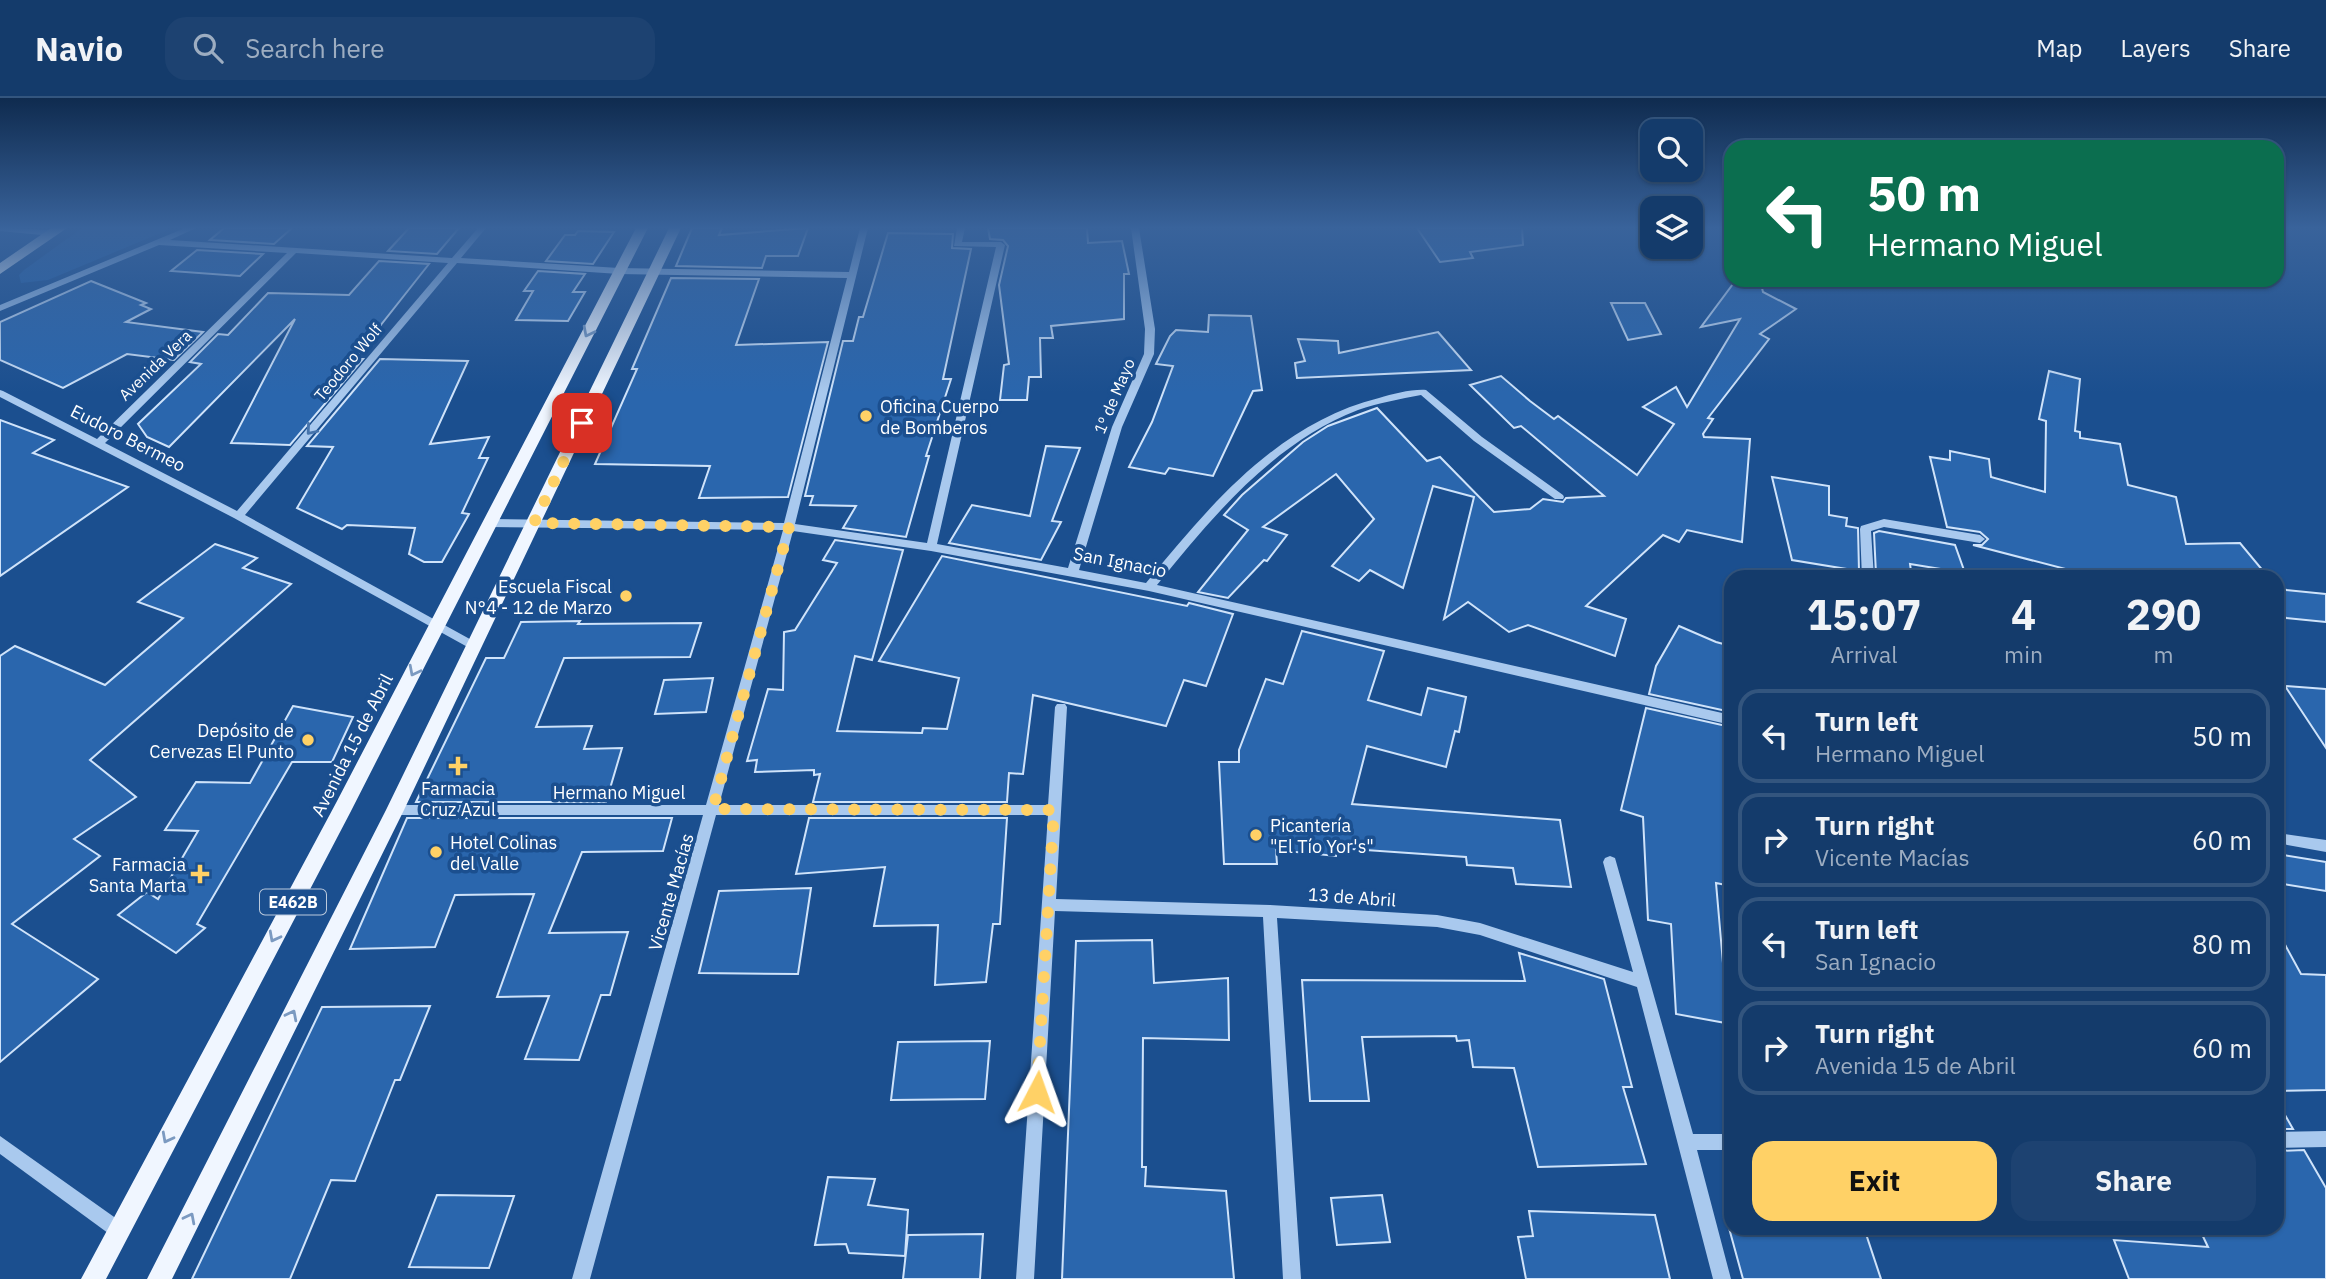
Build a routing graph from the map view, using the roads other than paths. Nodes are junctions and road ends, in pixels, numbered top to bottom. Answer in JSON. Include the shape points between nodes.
{"nodes":[{"id":1,"x":59,"y":283,"type":"edge"},
{"id":2,"x":261,"y":283,"type":"edge"},
{"id":3,"x":435,"y":283,"type":"edge"},
{"id":4,"x":613,"y":283,"type":"edge"},
{"id":5,"x":649,"y":283,"type":"edge"},
{"id":6,"x":848,"y":283,"type":"edge"},
{"id":7,"x":992,"y":283,"type":"edge"},
{"id":8,"x":1143,"y":283,"type":"edge"},
{"id":9,"x":0,"y":308,"type":"edge"},
{"id":10,"x":0,"y":393,"type":"edge"},
{"id":11,"x":99,"y":443,"type":"junction"},
{"id":12,"x":1559,"y":497,"type":"dead end"},
{"id":13,"x":238,"y":516,"type":"junction"},
{"id":14,"x":490,"y":523,"type":"junction"},
{"id":15,"x":534,"y":523,"type":"junction"},
{"id":16,"x":789,"y":527,"type":"junction"},
{"id":17,"x":1980,"y":538,"type":"dead end"},
{"id":18,"x":932,"y":547,"type":"junction"},
{"id":19,"x":1868,"y":570,"type":"edge"},
{"id":20,"x":1073,"y":572,"type":"junction"},
{"id":21,"x":1149,"y":587,"type":"junction"},
{"id":22,"x":437,"y":626,"type":"junction"},
{"id":23,"x":473,"y":646,"type":"junction"},
{"id":24,"x":1061,"y":707,"type":"dead end"},
{"id":25,"x":1724,"y":718,"type":"edge"},
{"id":26,"x":713,"y":809,"type":"junction"},
{"id":27,"x":395,"y":810,"type":"junction"},
{"id":28,"x":1054,"y":810,"type":"junction"},
{"id":29,"x":2284,"y":839,"type":"edge"},
{"id":30,"x":2326,"y":846,"type":"edge"},
{"id":31,"x":1610,"y":862,"type":"dead end"},
{"id":32,"x":1050,"y":905,"type":"junction"},
{"id":33,"x":1269,"y":911,"type":"junction"},
{"id":34,"x":1643,"y":982,"type":"junction"},
{"id":35,"x":2326,"y":1139,"type":"edge"},
{"id":36,"x":2284,"y":1140,"type":"edge"},
{"id":37,"x":1687,"y":1142,"type":"junction"},
{"id":38,"x":1724,"y":1142,"type":"edge"},
{"id":39,"x":0,"y":1143,"type":"edge"},
{"id":40,"x":118,"y":1230,"type":"junction"},
{"id":41,"x":93,"y":1279,"type":"edge"},
{"id":42,"x":159,"y":1279,"type":"edge"},
{"id":43,"x":581,"y":1279,"type":"edge"},
{"id":44,"x":1025,"y":1279,"type":"edge"},
{"id":45,"x":1292,"y":1279,"type":"edge"},
{"id":46,"x":1722,"y":1279,"type":"edge"}],
"edges":[{"from":1,"to":9,"type":"street"},
{"from":2,"to":11,"type":"street","name":"Avenida Vera"},
{"from":3,"to":13,"type":"street","name":"Teodoro Wolf","one_way":true},
{"from":4,"to":14,"type":"main road","name":"Avenida 15 de Abril","number":"E462B","one_way":true},
{"from":5,"to":15,"type":"main road","number":"E462B"},
{"from":6,"to":16,"type":"street","name":"Vicente Macías"},
{"from":7,"to":18,"type":"street"},
{"from":8,"to":20,"type":"street","name":"1º de Mayo","via":[[1149,354],[1117,426]]},
{"from":10,"to":11,"type":"street","name":"Eudoro Bermeo"},
{"from":11,"to":13,"type":"street","name":"Eudoro Bermeo"},
{"from":12,"to":21,"type":"street","via":[[1478,439],[1423,392],[1380,400],[1317,426],[1264,461],[1221,500]]},
{"from":13,"to":22,"type":"street"},
{"from":14,"to":15,"type":"street","name":"San Ignacio"},
{"from":14,"to":22,"type":"main road","name":"Avenida 15 de Abril","number":"E462B"},
{"from":15,"to":16,"type":"street","name":"San Ignacio"},
{"from":15,"to":23,"type":"main road","number":"E462B"},
{"from":16,"to":18,"type":"street","name":"San Ignacio"},
{"from":16,"to":26,"type":"street","name":"Vicente Macías"},
{"from":17,"to":19,"type":"street","via":[[1873,525],[1865,529]]},
{"from":18,"to":20,"type":"street","name":"San Ignacio"},
{"from":20,"to":21,"type":"street","name":"San Ignacio"},
{"from":21,"to":25,"type":"street","name":"San Ignacio"},
{"from":22,"to":23,"type":"street"},
{"from":22,"to":40,"type":"main road","name":"Avenida 15 de Abril","number":"E462B","one_way":true},
{"from":23,"to":27,"type":"main road","number":"E462B"},
{"from":24,"to":28,"type":"street"},
{"from":26,"to":27,"type":"street","name":"Hermano Miguel"},
{"from":26,"to":28,"type":"street","name":"Hermano Miguel"},
{"from":26,"to":43,"type":"street","name":"Vicente Macías"},
{"from":42,"to":27,"type":"main road","number":"E462B","one_way":true},
{"from":28,"to":32,"type":"street"},
{"from":29,"to":30,"type":"street"},
{"from":31,"to":34,"type":"street"},
{"from":32,"to":33,"type":"street","name":"13 de Abril"},
{"from":32,"to":44,"type":"street"},
{"from":33,"to":34,"type":"street","name":"13 de Abril","via":[[1437,921],[1479,929]]},
{"from":33,"to":45,"type":"street"},
{"from":34,"to":37,"type":"street"},
{"from":35,"to":36,"type":"street"},
{"from":37,"to":38,"type":"street"},
{"from":37,"to":46,"type":"street"},
{"from":39,"to":40,"type":"street"},
{"from":40,"to":41,"type":"main road","name":"Avenida 15 de Abril","number":"E462B"}]}
